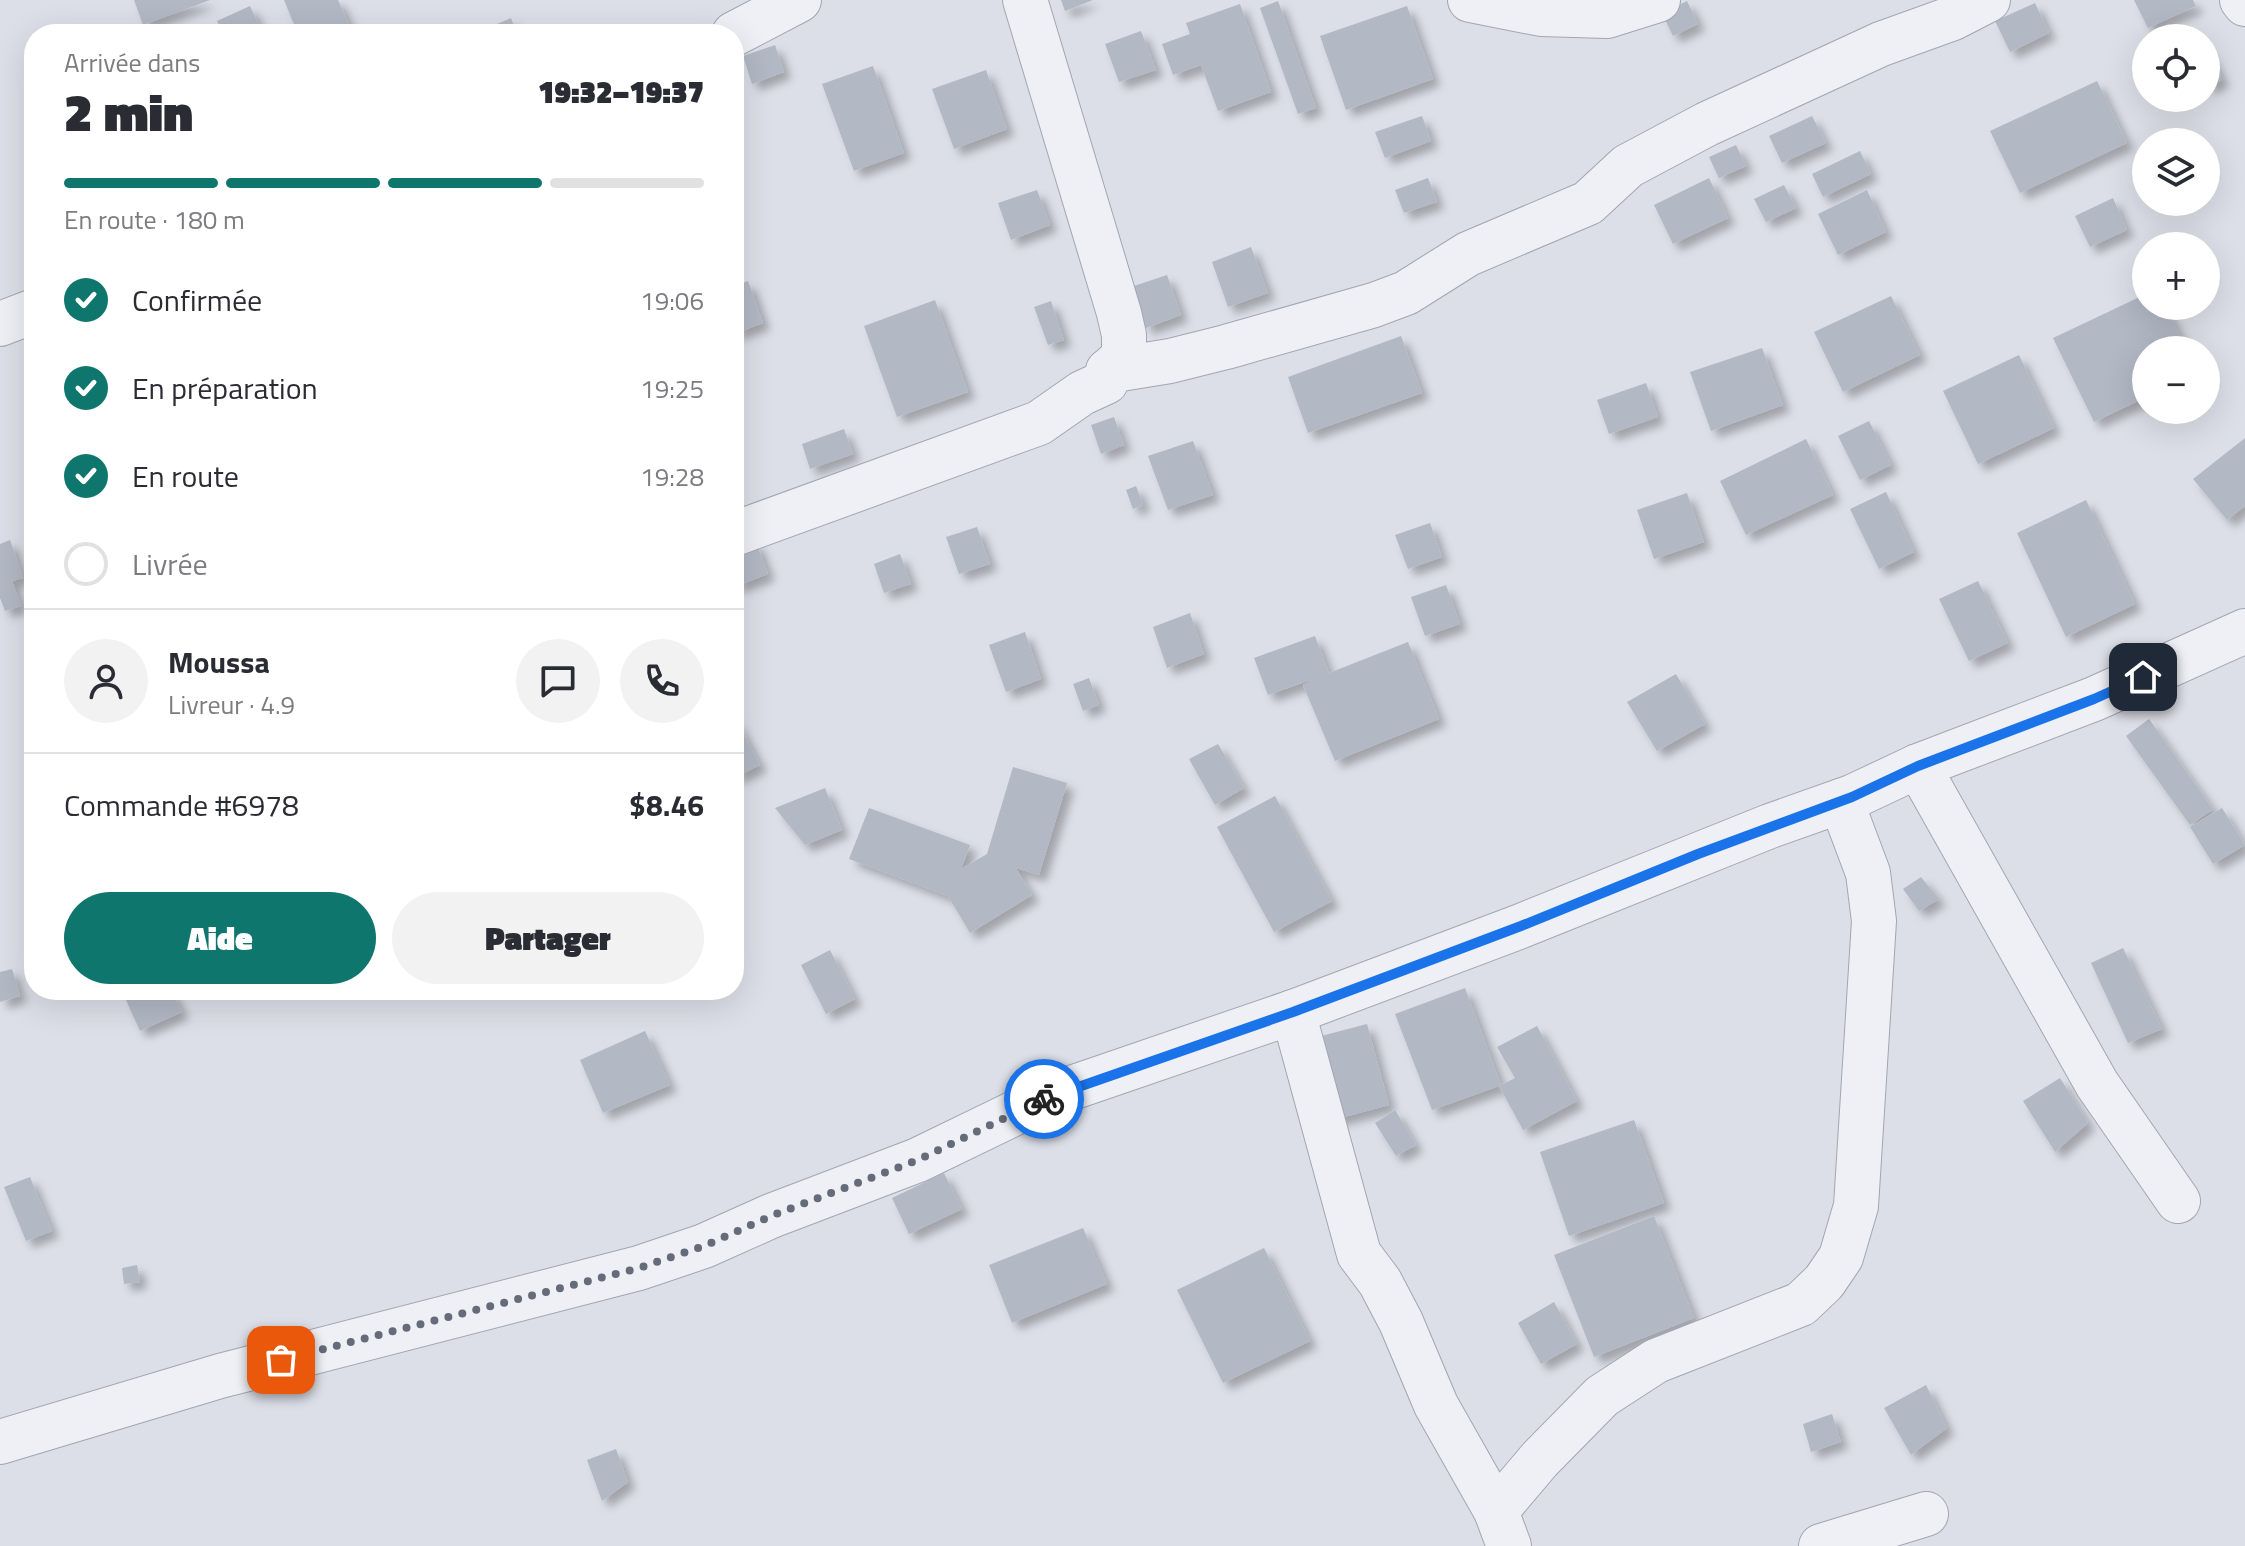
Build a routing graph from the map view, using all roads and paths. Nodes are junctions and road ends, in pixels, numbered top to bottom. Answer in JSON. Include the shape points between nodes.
{"nodes":[{"id":1,"x":799,"y":0,"type":"edge"},
{"id":2,"x":1025,"y":0,"type":"edge"},
{"id":3,"x":1470,"y":0,"type":"edge"},
{"id":4,"x":1658,"y":0,"type":"edge"},
{"id":5,"x":1988,"y":0,"type":"edge"},
{"id":6,"x":732,"y":22,"type":"edge"},
{"id":7,"x":24,"y":315,"type":"edge"},
{"id":8,"x":0,"y":324,"type":"edge"},
{"id":9,"x":1108,"y":371,"type":"junction"},
{"id":10,"x":744,"y":530,"type":"edge"},
{"id":11,"x":2245,"y":631,"type":"edge"},
{"id":12,"x":1918,"y":766,"type":"junction"},
{"id":13,"x":1841,"y":801,"type":"junction"},
{"id":14,"x":1293,"y":1012,"type":"junction"},
{"id":15,"x":2178,"y":1201,"type":"dead end"},
{"id":16,"x":0,"y":1442,"type":"edge"},
{"id":17,"x":1926,"y":1514,"type":"dead end"},
{"id":18,"x":1503,"y":1529,"type":"edge"},
{"id":19,"x":1821,"y":1546,"type":"edge"}],
"edges":[{"from":1,"to":6,"type":"street"},
{"from":2,"to":9,"type":"street","via":[[1124,335],[1124,357]]},
{"from":3,"to":4,"type":"street","via":[[1541,14],[1607,16]]},
{"from":5,"to":9,"type":"street","via":[[1707,124],[1628,166],[1588,203],[1468,254],[1406,293],[1226,347]]},
{"from":7,"to":8,"type":"street"},
{"from":9,"to":10,"type":"street","via":[[1106,382],[1039,423]]},
{"from":11,"to":12,"type":"street","via":[[2094,699]]},
{"from":12,"to":13,"type":"street"},
{"from":12,"to":15,"type":"street","via":[[2097,1084]]},
{"from":13,"to":14,"type":"street"},
{"from":13,"to":18,"type":"street","via":[[1868,873],[1874,921],[1856,1206],[1841,1257],[1801,1304],[1656,1361],[1602,1396],[1540,1459]]},
{"from":14,"to":16,"type":"street","via":[[1054,1094],[918,1160],[639,1268],[220,1376]]},
{"from":14,"to":18,"type":"street","via":[[1359,1254],[1401,1322],[1436,1405]]},
{"from":17,"to":19,"type":"street"}]}
